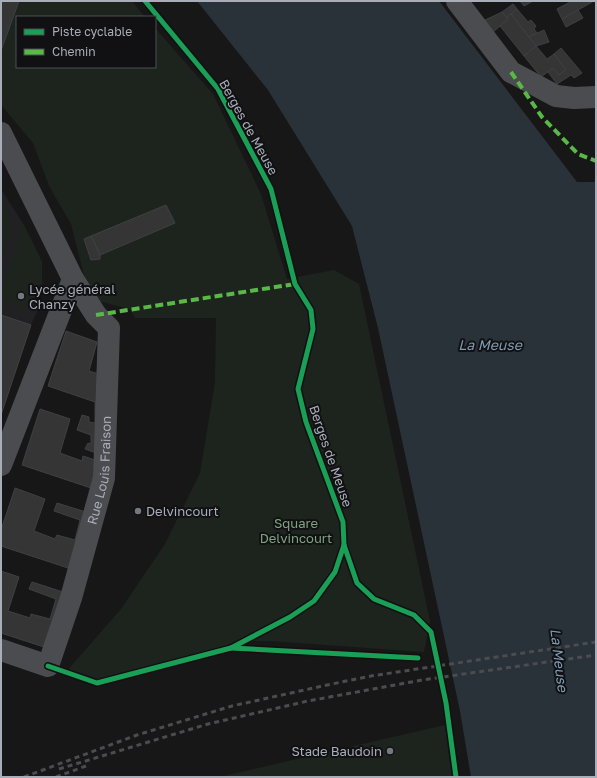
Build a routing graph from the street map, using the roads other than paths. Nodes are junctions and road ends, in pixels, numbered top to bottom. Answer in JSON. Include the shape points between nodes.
{"nodes":[{"id":1,"x":457,"y":1,"type":"edge"},
{"id":2,"x":596,"y":97,"type":"edge"},
{"id":3,"x":1,"y":134,"type":"edge"},
{"id":4,"x":73,"y":279,"type":"junction"},
{"id":5,"x":1,"y":465,"type":"edge"},
{"id":6,"x":1,"y":650,"type":"edge"}],
"edges":[{"from":1,"to":2,"type":"street","via":[[511,72],[556,96]]},
{"from":3,"to":4,"type":"street","name":"Rue Louis Fraison"},
{"from":4,"to":5,"type":"street"},
{"from":4,"to":6,"type":"street","name":"Rue Louis Fraison","via":[[96,315],[109,328],[104,478],[71,598],[48,666]]}]}
